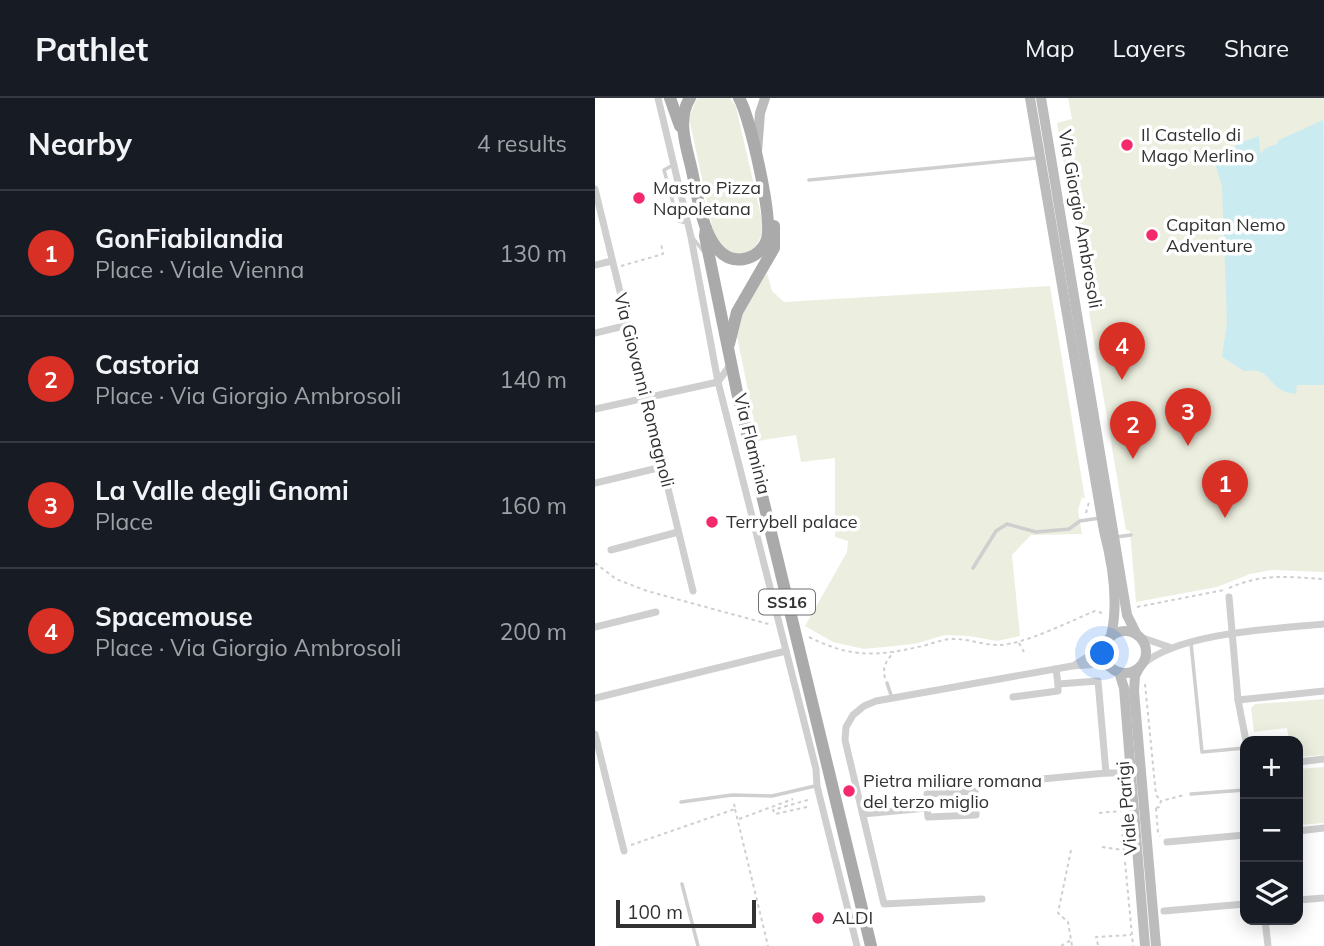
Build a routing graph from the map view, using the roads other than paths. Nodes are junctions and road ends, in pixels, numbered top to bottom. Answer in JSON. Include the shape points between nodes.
{"nodes":[{"id":1,"x":658,"y":98,"type":"edge"},
{"id":2,"x":670,"y":98,"type":"edge"},
{"id":3,"x":690,"y":98,"type":"edge"},
{"id":4,"x":739,"y":98,"type":"edge"},
{"id":5,"x":765,"y":98,"type":"edge"},
{"id":6,"x":1030,"y":98,"type":"edge"},
{"id":7,"x":1041,"y":98,"type":"edge"},
{"id":8,"x":684,"y":133,"type":"junction"},
{"id":9,"x":688,"y":153,"type":"junction"},
{"id":10,"x":1050,"y":154,"type":"junction"},
{"id":11,"x":757,"y":160,"type":"junction"},
{"id":12,"x":672,"y":161,"type":"junction"},
{"id":13,"x":810,"y":180,"type":"dead end"},
{"id":14,"x":595,"y":193,"type":"edge"},
{"id":15,"x":765,"y":202,"type":"junction"},
{"id":16,"x":687,"y":220,"type":"junction"},
{"id":17,"x":706,"y":229,"type":"junction"},
{"id":18,"x":691,"y":237,"type":"junction"},
{"id":19,"x":613,"y":264,"type":"junction"},
{"id":20,"x":710,"y":264,"type":"junction"},
{"id":21,"x":595,"y":265,"type":"edge"},
{"id":22,"x":628,"y":325,"type":"junction"},
{"id":23,"x":595,"y":333,"type":"edge"},
{"id":24,"x":729,"y":358,"type":"junction"},
{"id":25,"x":718,"y":382,"type":"junction"},
{"id":26,"x":646,"y":398,"type":"junction"},
{"id":27,"x":595,"y":409,"type":"edge"},
{"id":28,"x":662,"y":467,"type":"junction"},
{"id":29,"x":595,"y":483,"type":"edge"},
{"id":30,"x":1102,"y":517,"type":"junction"},
{"id":31,"x":678,"y":532,"type":"junction"},
{"id":32,"x":1131,"y":535,"type":"dead end"},
{"id":33,"x":1116,"y":537,"type":"junction"},
{"id":34,"x":611,"y":550,"type":"dead end"},
{"id":35,"x":973,"y":568,"type":"dead end"},
{"id":36,"x":693,"y":590,"type":"dead end"},
{"id":37,"x":1229,"y":597,"type":"dead end"},
{"id":38,"x":656,"y":612,"type":"dead end"},
{"id":39,"x":1324,"y":624,"type":"edge"},
{"id":40,"x":595,"y":627,"type":"edge"},
{"id":41,"x":1233,"y":634,"type":"junction"},
{"id":42,"x":1138,"y":636,"type":"junction"},
{"id":43,"x":1109,"y":639,"type":"junction"},
{"id":44,"x":1191,"y":643,"type":"junction"},
{"id":45,"x":1170,"y":647,"type":"junction"},
{"id":46,"x":786,"y":651,"type":"junction"},
{"id":47,"x":1072,"y":666,"type":"junction"},
{"id":48,"x":1141,"y":666,"type":"junction"},
{"id":49,"x":1056,"y":668,"type":"junction"},
{"id":50,"x":1115,"y":671,"type":"junction"},
{"id":51,"x":887,"y":683,"type":"road end"},
{"id":52,"x":1058,"y":684,"type":"junction"},
{"id":53,"x":1324,"y":691,"type":"edge"},
{"id":54,"x":1013,"y":697,"type":"dead end"},
{"id":55,"x":595,"y":698,"type":"edge"},
{"id":56,"x":892,"y":698,"type":"junction"},
{"id":57,"x":1238,"y":700,"type":"junction"},
{"id":58,"x":595,"y":734,"type":"edge"},
{"id":59,"x":1245,"y":736,"type":"edge"},
{"id":60,"x":1240,"y":748,"type":"edge"},
{"id":61,"x":1324,"y":759,"type":"edge"},
{"id":62,"x":1303,"y":761,"type":"edge"},
{"id":63,"x":1106,"y":773,"type":"junction"},
{"id":64,"x":1131,"y":773,"type":"junction"},
{"id":65,"x":1042,"y":779,"type":"dead end"},
{"id":66,"x":812,"y":789,"type":"junction"},
{"id":67,"x":1240,"y":790,"type":"edge"},
{"id":68,"x":1191,"y":794,"type":"road end"},
{"id":69,"x":681,"y":802,"type":"dead end"},
{"id":70,"x":927,"y":808,"type":"junction"},
{"id":71,"x":839,"y":811,"type":"junction"},
{"id":72,"x":825,"y":814,"type":"junction"},
{"id":73,"x":863,"y":814,"type":"junction"},
{"id":74,"x":1324,"y":828,"type":"edge"},
{"id":75,"x":1303,"y":830,"type":"edge"},
{"id":76,"x":1240,"y":835,"type":"edge"},
{"id":77,"x":1167,"y":842,"type":"dead end"},
{"id":78,"x":623,"y":849,"type":"road end"},
{"id":79,"x":682,"y":884,"type":"dead end"},
{"id":80,"x":1324,"y":898,"type":"edge"},
{"id":81,"x":982,"y":899,"type":"dead end"},
{"id":82,"x":1303,"y":900,"type":"edge"},
{"id":83,"x":1240,"y":904,"type":"edge"},
{"id":84,"x":1164,"y":911,"type":"dead end"},
{"id":85,"x":1266,"y":925,"type":"edge"},
{"id":86,"x":697,"y":946,"type":"edge"},
{"id":87,"x":857,"y":946,"type":"edge"},
{"id":88,"x":871,"y":946,"type":"edge"},
{"id":89,"x":1145,"y":946,"type":"edge"},
{"id":90,"x":1156,"y":946,"type":"edge"},
{"id":91,"x":1268,"y":946,"type":"edge"}],
"edges":[{"from":1,"to":12,"type":"street","name":"Via Flaminia"},
{"from":2,"to":8,"type":"main road","name":"Via Flaminia","number":"SS16"},
{"from":3,"to":8,"type":"main road","name":"Via Flaminia","number":"SS16","via":[[684,109]]},
{"from":4,"to":11,"type":"main road","name":"Via Flaminia","number":"SS16"},
{"from":5,"to":11,"type":"main road"},
{"from":6,"to":10,"type":"main road","name":"Via Giorgio Ambrosoli"},
{"from":7,"to":10,"type":"main road","name":"Via Giorgio Ambrosoli"},
{"from":8,"to":9,"type":"main road","name":"Via Flaminia","number":"SS16"},
{"from":9,"to":12,"type":"lane"},
{"from":9,"to":17,"type":"main road","name":"Via Flaminia","number":"SS16"},
{"from":10,"to":13,"type":"lane"},
{"from":10,"to":30,"type":"main road","name":"Via Giorgio Ambrosoli"},
{"from":10,"to":33,"type":"main road","name":"Via Giorgio Ambrosoli"},
{"from":11,"to":15,"type":"main road","name":"Via Flaminia","number":"SS16"},
{"from":12,"to":16,"type":"street","name":"Via Flaminia"},
{"from":14,"to":19,"type":"street","name":"Via Giovanni Romagnoli"},
{"from":15,"to":17,"type":"main road","name":"Via Flaminia","number":"SS16","via":[[768,237],[752,257],[726,256]]},
{"from":15,"to":24,"type":"main road","name":"Via Flaminia","number":"SS16","via":[[774,225],[774,248],[737,312]]},
{"from":16,"to":17,"type":"lane"},
{"from":16,"to":18,"type":"street","name":"Via Flaminia"},
{"from":17,"to":20,"type":"main road","name":"Via Flaminia","number":"SS16"},
{"from":18,"to":20,"type":"lane"},
{"from":18,"to":25,"type":"street","name":"Via Flaminia"},
{"from":19,"to":21,"type":"street"},
{"from":19,"to":22,"type":"street","name":"Via Giovanni Romagnoli"},
{"from":20,"to":24,"type":"main road","name":"Via Flaminia","number":"SS16"},
{"from":22,"to":23,"type":"street"},
{"from":22,"to":26,"type":"street","name":"Via Giovanni Romagnoli"},
{"from":24,"to":25,"type":"street"},
{"from":24,"to":71,"type":"main road","name":"Via Flaminia","number":"SS16"},
{"from":25,"to":26,"type":"street"},
{"from":25,"to":46,"type":"street","name":"Via Flaminia"},
{"from":26,"to":27,"type":"street"},
{"from":26,"to":28,"type":"street","name":"Via Giovanni Romagnoli"},
{"from":28,"to":29,"type":"street"},
{"from":28,"to":31,"type":"street","name":"Via Giovanni Romagnoli"},
{"from":30,"to":35,"type":"lane","via":[[1080,521],[1069,529],[1035,532],[1007,524],[996,531]]},
{"from":30,"to":43,"type":"main road","name":"Via Giorgio Ambrosoli","via":[[1116,616]]},
{"from":31,"to":34,"type":"street"},
{"from":31,"to":36,"type":"street","name":"Via Giovanni Romagnoli"},
{"from":32,"to":33,"type":"lane"},
{"from":33,"to":42,"type":"main road","name":"Via Giorgio Ambrosoli","via":[[1127,615]]},
{"from":37,"to":41,"type":"street"},
{"from":38,"to":40,"type":"street"},
{"from":39,"to":41,"type":"street"},
{"from":41,"to":44,"type":"street"},
{"from":41,"to":57,"type":"street"},
{"from":42,"to":43,"type":"main road","via":[[1124,631]]},
{"from":42,"to":45,"type":"street"},
{"from":42,"to":48,"type":"main road","via":[[1146,653]]},
{"from":43,"to":47,"type":"street"},
{"from":43,"to":50,"type":"main road","via":[[1105,659]]},
{"from":44,"to":45,"type":"street"},
{"from":44,"to":60,"type":"lane","via":[[1202,752]]},
{"from":45,"to":48,"type":"street"},
{"from":46,"to":55,"type":"street"},
{"from":46,"to":66,"type":"street","name":"Via Flaminia","via":[[816,769]]},
{"from":47,"to":49,"type":"street"},
{"from":47,"to":50,"type":"street","via":[[1099,664]]},
{"from":48,"to":50,"type":"main road","via":[[1129,673]]},
{"from":48,"to":90,"type":"main road","name":"Viale Parigi","via":[[1134,691]]},
{"from":49,"to":52,"type":"street"},
{"from":49,"to":56,"type":"street"},
{"from":50,"to":64,"type":"main road","name":"Viale Parigi","via":[[1124,688]]},
{"from":51,"to":56,"type":"lane"},
{"from":52,"to":54,"type":"street","via":[[1058,691]]},
{"from":52,"to":63,"type":"street","via":[[1098,681]]},
{"from":53,"to":57,"type":"street"},
{"from":56,"to":73,"type":"street","via":[[864,706],[846,727]]},
{"from":57,"to":59,"type":"street"},
{"from":58,"to":78,"type":"street"},
{"from":61,"to":62,"type":"street"},
{"from":63,"to":64,"type":"street"},
{"from":63,"to":65,"type":"street"},
{"from":64,"to":89,"type":"main road","name":"Viale Parigi"},
{"from":66,"to":69,"type":"lane"},
{"from":66,"to":72,"type":"street","name":"Via Flaminia"},
{"from":67,"to":68,"type":"lane"},
{"from":70,"to":70,"type":"street","via":[[928,817],[976,814],[975,792],[926,794]]},
{"from":70,"to":73,"type":"street"},
{"from":71,"to":72,"type":"street"},
{"from":71,"to":88,"type":"main road","name":"Via Flaminia","number":"SS16"},
{"from":72,"to":87,"type":"street","name":"Via Flaminia"},
{"from":73,"to":81,"type":"street","via":[[884,904]]},
{"from":74,"to":75,"type":"street"},
{"from":76,"to":77,"type":"street"},
{"from":79,"to":86,"type":"lane"},
{"from":80,"to":82,"type":"street"},
{"from":83,"to":84,"type":"street"},
{"from":85,"to":91,"type":"street"}]}
